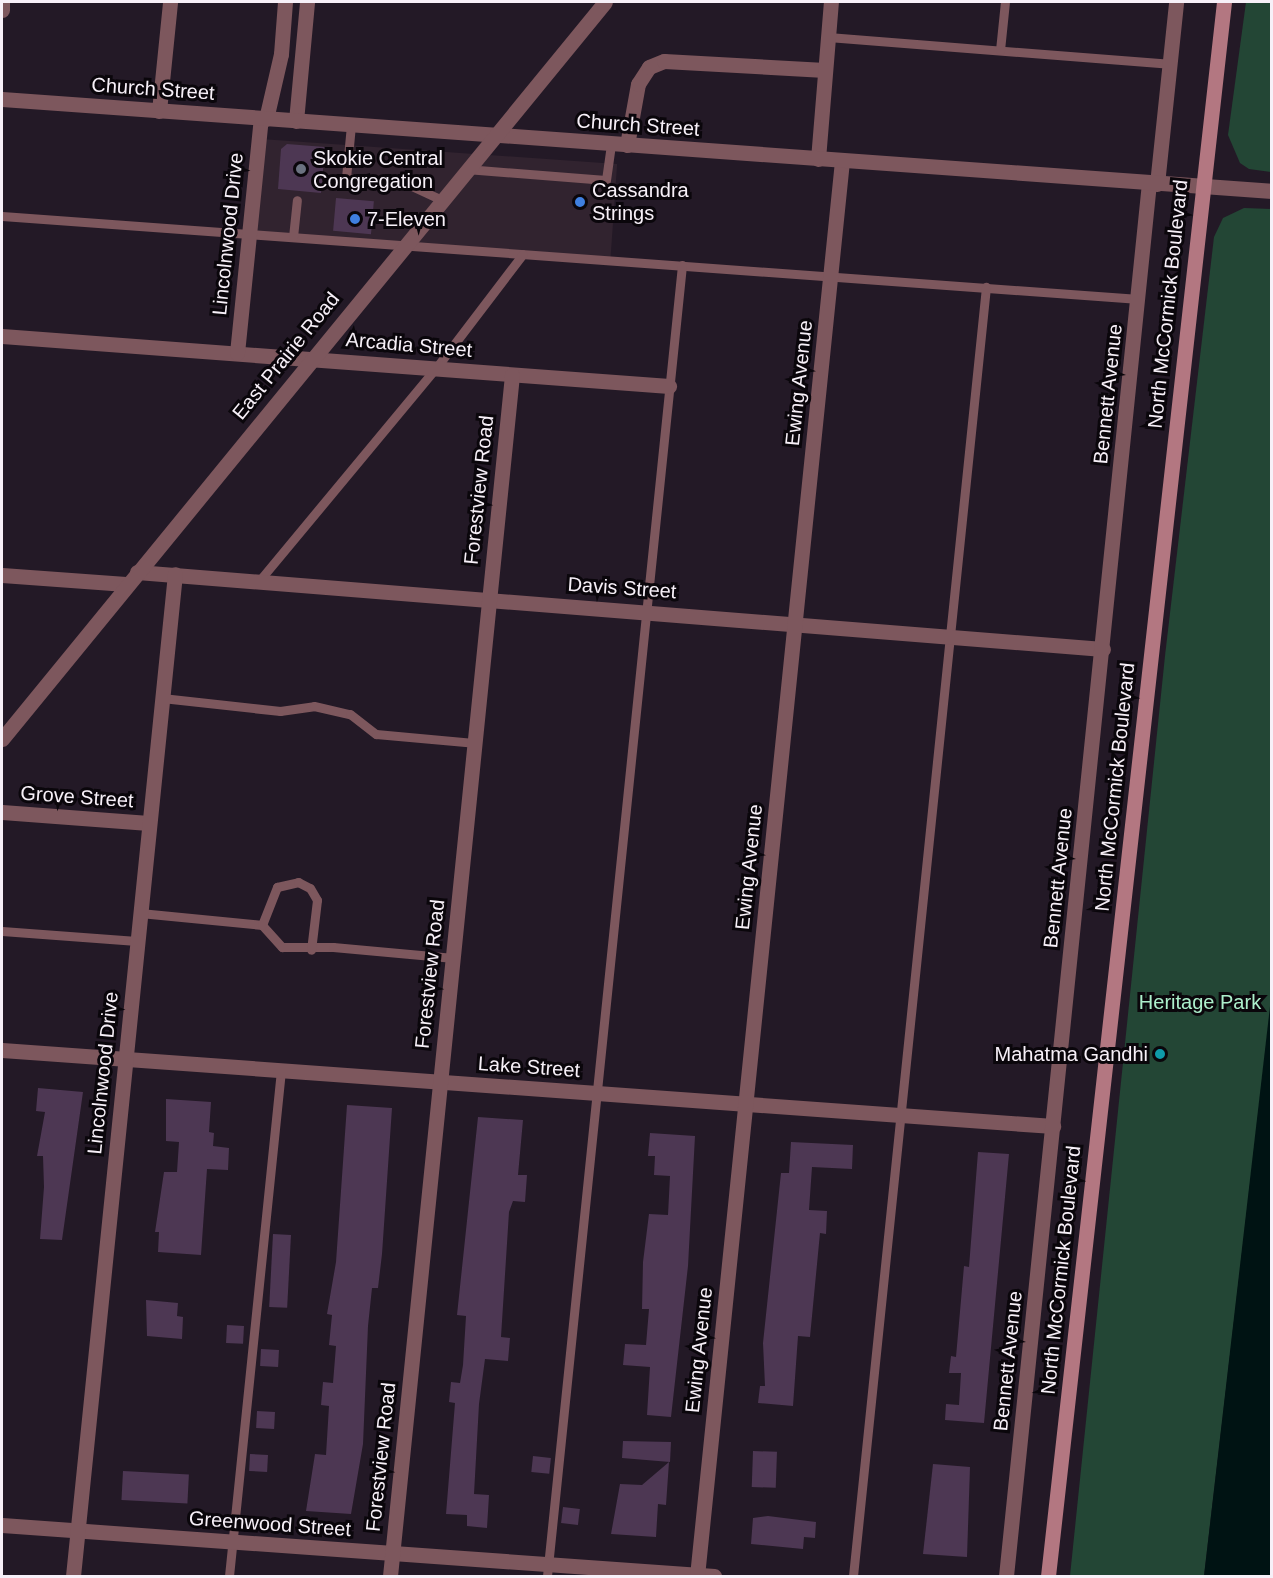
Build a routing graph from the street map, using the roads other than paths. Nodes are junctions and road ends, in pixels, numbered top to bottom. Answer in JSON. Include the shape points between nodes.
{"nodes":[{"id":1,"x":2,"y":2,"type":"edge"},
{"id":2,"x":170,"y":2,"type":"edge"},
{"id":3,"x":285,"y":2,"type":"edge"},
{"id":4,"x":307,"y":2,"type":"edge"},
{"id":5,"x":605,"y":2,"type":"edge"},
{"id":6,"x":831,"y":2,"type":"edge"},
{"id":7,"x":1005,"y":2,"type":"edge"},
{"id":8,"x":1176,"y":2,"type":"edge"},
{"id":9,"x":1224,"y":2,"type":"edge"},
{"id":10,"x":2,"y":10,"type":"edge"},
{"id":11,"x":828,"y":37,"type":"junction"},
{"id":12,"x":1000,"y":50,"type":"junction"},
{"id":13,"x":1169,"y":64,"type":"junction"},
{"id":14,"x":825,"y":70,"type":"junction"},
{"id":15,"x":2,"y":99,"type":"edge"},
{"id":16,"x":159,"y":111,"type":"junction"},
{"id":17,"x":264,"y":118,"type":"junction"},
{"id":18,"x":296,"y":121,"type":"junction"},
{"id":19,"x":351,"y":125,"type":"junction"},
{"id":20,"x":494,"y":135,"type":"junction"},
{"id":21,"x":611,"y":144,"type":"junction"},
{"id":22,"x":627,"y":145,"type":"junction"},
{"id":23,"x":818,"y":159,"type":"junction"},
{"id":24,"x":842,"y":161,"type":"junction"},
{"id":25,"x":466,"y":169,"type":"junction"},
{"id":26,"x":1153,"y":183,"type":"junction"},
{"id":27,"x":1202,"y":187,"type":"junction"},
{"id":28,"x":1272,"y":191,"type":"edge"},
{"id":29,"x":297,"y":200,"type":"dead end"},
{"id":30,"x":442,"y":200,"type":"junction"},
{"id":31,"x":2,"y":216,"type":"edge"},
{"id":32,"x":249,"y":234,"type":"junction"},
{"id":33,"x":293,"y":237,"type":"junction"},
{"id":34,"x":405,"y":246,"type":"junction"},
{"id":35,"x":523,"y":254,"type":"junction"},
{"id":36,"x":682,"y":265,"type":"junction"},
{"id":37,"x":831,"y":276,"type":"junction"},
{"id":38,"x":986,"y":287,"type":"junction"},
{"id":39,"x":1139,"y":299,"type":"junction"},
{"id":40,"x":2,"y":336,"type":"edge"},
{"id":41,"x":237,"y":353,"type":"junction"},
{"id":42,"x":311,"y":358,"type":"junction"},
{"id":43,"x":436,"y":368,"type":"junction"},
{"id":44,"x":512,"y":375,"type":"junction"},
{"id":45,"x":669,"y":386,"type":"junction"},
{"id":46,"x":137,"y":572,"type":"junction"},
{"id":47,"x":175,"y":574,"type":"junction"},
{"id":48,"x":2,"y":575,"type":"edge"},
{"id":49,"x":259,"y":581,"type":"junction"},
{"id":50,"x":126,"y":584,"type":"junction"},
{"id":51,"x":489,"y":598,"type":"junction"},
{"id":52,"x":648,"y":611,"type":"junction"},
{"id":53,"x":797,"y":622,"type":"junction"},
{"id":54,"x":950,"y":635,"type":"junction"},
{"id":55,"x":1103,"y":648,"type":"junction"},
{"id":56,"x":162,"y":698,"type":"junction"},
{"id":57,"x":2,"y":739,"type":"edge"},
{"id":58,"x":474,"y":743,"type":"junction"},
{"id":59,"x":2,"y":812,"type":"edge"},
{"id":60,"x":149,"y":823,"type":"junction"},
{"id":61,"x":140,"y":913,"type":"junction"},
{"id":62,"x":262,"y":925,"type":"junction"},
{"id":63,"x":2,"y":931,"type":"edge"},
{"id":64,"x":137,"y":941,"type":"junction"},
{"id":65,"x":311,"y":950,"type":"junction"},
{"id":66,"x":453,"y":958,"type":"junction"},
{"id":67,"x":2,"y":1050,"type":"edge"},
{"id":68,"x":126,"y":1059,"type":"junction"},
{"id":69,"x":280,"y":1070,"type":"junction"},
{"id":70,"x":440,"y":1082,"type":"junction"},
{"id":71,"x":595,"y":1093,"type":"junction"},
{"id":72,"x":745,"y":1104,"type":"junction"},
{"id":73,"x":901,"y":1115,"type":"junction"},
{"id":74,"x":1053,"y":1126,"type":"junction"},
{"id":75,"x":2,"y":1525,"type":"edge"},
{"id":76,"x":77,"y":1531,"type":"junction"},
{"id":77,"x":233,"y":1542,"type":"junction"},
{"id":78,"x":392,"y":1554,"type":"junction"},
{"id":79,"x":548,"y":1571,"type":"edge"},
{"id":80,"x":73,"y":1576,"type":"edge"},
{"id":81,"x":230,"y":1576,"type":"edge"},
{"id":82,"x":390,"y":1576,"type":"edge"},
{"id":83,"x":698,"y":1576,"type":"edge"},
{"id":84,"x":714,"y":1576,"type":"edge"},
{"id":85,"x":853,"y":1576,"type":"edge"},
{"id":86,"x":1006,"y":1576,"type":"edge"},
{"id":87,"x":1048,"y":1576,"type":"edge"}],
"edges":[{"from":1,"to":10,"type":"street"},
{"from":2,"to":16,"type":"street"},
{"from":3,"to":17,"type":"street","name":"Lincolnwood Drive","via":[[281,54]]},
{"from":4,"to":18,"type":"street"},
{"from":5,"to":20,"type":"street","name":"East Prairie Road"},
{"from":6,"to":11,"type":"street"},
{"from":7,"to":12,"type":"lane"},
{"from":8,"to":13,"type":"street","name":"Bennett Avenue"},
{"from":9,"to":27,"type":"main road","name":"North McCormick Boulevard"},
{"from":11,"to":12,"type":"lane"},
{"from":11,"to":14,"type":"street"},
{"from":12,"to":13,"type":"lane"},
{"from":13,"to":26,"type":"street","name":"Bennett Avenue"},
{"from":14,"to":22,"type":"street","via":[[664,61],[649,67],[638,84]]},
{"from":14,"to":23,"type":"street"},
{"from":15,"to":16,"type":"street","name":"Church Street"},
{"from":16,"to":17,"type":"street","name":"Church Street"},
{"from":17,"to":18,"type":"street","name":"Church Street"},
{"from":17,"to":32,"type":"street","name":"Lincolnwood Drive"},
{"from":18,"to":19,"type":"street","name":"Church Street"},
{"from":19,"to":20,"type":"street","name":"Church Street"},
{"from":19,"to":30,"type":"lane","via":[[346,178],[405,183]]},
{"from":20,"to":21,"type":"street","name":"Church Street"},
{"from":20,"to":25,"type":"street","name":"East Prairie Road"},
{"from":21,"to":22,"type":"street","name":"Church Street"},
{"from":21,"to":25,"type":"lane","via":[[606,180]]},
{"from":22,"to":23,"type":"street","name":"Church Street"},
{"from":23,"to":24,"type":"street","name":"Church Street"},
{"from":24,"to":26,"type":"street","name":"Church Street"},
{"from":24,"to":37,"type":"street","name":"Ewing Avenue"},
{"from":25,"to":30,"type":"street","name":"East Prairie Road"},
{"from":26,"to":27,"type":"street","name":"Church Street"},
{"from":26,"to":39,"type":"street","name":"Bennett Avenue"},
{"from":27,"to":28,"type":"street","name":"Church Street"},
{"from":27,"to":87,"type":"main road","name":"North McCormick Boulevard"},
{"from":29,"to":33,"type":"lane"},
{"from":30,"to":34,"type":"street","name":"East Prairie Road"},
{"from":31,"to":32,"type":"lane"},
{"from":32,"to":33,"type":"lane"},
{"from":32,"to":41,"type":"street","name":"Lincolnwood Drive"},
{"from":33,"to":34,"type":"lane"},
{"from":34,"to":35,"type":"lane"},
{"from":34,"to":42,"type":"street","name":"East Prairie Road"},
{"from":35,"to":36,"type":"lane"},
{"from":35,"to":43,"type":"lane"},
{"from":36,"to":37,"type":"lane"},
{"from":36,"to":45,"type":"lane"},
{"from":37,"to":38,"type":"lane"},
{"from":37,"to":53,"type":"street","name":"Ewing Avenue"},
{"from":38,"to":39,"type":"lane"},
{"from":38,"to":54,"type":"lane"},
{"from":39,"to":55,"type":"street","name":"Bennett Avenue"},
{"from":40,"to":41,"type":"street","name":"Arcadia Street"},
{"from":41,"to":42,"type":"street","name":"Arcadia Street"},
{"from":42,"to":43,"type":"street","name":"Arcadia Street"},
{"from":42,"to":46,"type":"street","name":"East Prairie Road"},
{"from":43,"to":44,"type":"street","name":"Arcadia Street"},
{"from":43,"to":49,"type":"lane"},
{"from":44,"to":45,"type":"street","name":"Arcadia Street"},
{"from":44,"to":51,"type":"street","name":"Forestview Road"},
{"from":45,"to":52,"type":"lane"},
{"from":46,"to":47,"type":"street","name":"Davis Street"},
{"from":46,"to":50,"type":"street","name":"East Prairie Road"},
{"from":47,"to":49,"type":"street","name":"Davis Street"},
{"from":47,"to":56,"type":"street","name":"Lincolnwood Drive"},
{"from":48,"to":50,"type":"street"},
{"from":49,"to":51,"type":"street","name":"Davis Street"},
{"from":50,"to":57,"type":"street","name":"East Prairie Road"},
{"from":51,"to":52,"type":"street","name":"Davis Street"},
{"from":51,"to":58,"type":"street","name":"Forestview Road"},
{"from":52,"to":53,"type":"street","name":"Davis Street"},
{"from":52,"to":71,"type":"lane"},
{"from":53,"to":54,"type":"street","name":"Davis Street"},
{"from":53,"to":72,"type":"street","name":"Ewing Avenue"},
{"from":54,"to":55,"type":"street","name":"Davis Street"},
{"from":54,"to":73,"type":"lane"},
{"from":55,"to":74,"type":"street","name":"Bennett Avenue"},
{"from":56,"to":58,"type":"lane","via":[[280,711],[314,706],[350,714],[376,734]]},
{"from":56,"to":60,"type":"street","name":"Lincolnwood Drive"},
{"from":58,"to":66,"type":"street","name":"Forestview Road"},
{"from":59,"to":60,"type":"street","name":"Grove Street"},
{"from":60,"to":61,"type":"street","name":"Lincolnwood Drive"},
{"from":61,"to":62,"type":"lane"},
{"from":61,"to":64,"type":"street","name":"Lincolnwood Drive"},
{"from":62,"to":65,"type":"lane","via":[[282,947]]},
{"from":62,"to":65,"type":"lane","via":[[277,887],[298,882],[310,888],[316,900]]},
{"from":63,"to":64,"type":"lane"},
{"from":64,"to":68,"type":"street","name":"Lincolnwood Drive"},
{"from":65,"to":66,"type":"lane","via":[[333,947]]},
{"from":66,"to":70,"type":"street","name":"Forestview Road"},
{"from":67,"to":68,"type":"street","name":"Lake Street"},
{"from":68,"to":69,"type":"street","name":"Lake Street"},
{"from":68,"to":76,"type":"street","name":"Lincolnwood Drive"},
{"from":69,"to":70,"type":"street","name":"Lake Street"},
{"from":69,"to":77,"type":"lane"},
{"from":70,"to":71,"type":"street","name":"Lake Street"},
{"from":70,"to":78,"type":"street","name":"Forestview Road"},
{"from":71,"to":72,"type":"street","name":"Lake Street"},
{"from":71,"to":79,"type":"lane"},
{"from":72,"to":73,"type":"street","name":"Lake Street"},
{"from":72,"to":83,"type":"street","name":"Ewing Avenue"},
{"from":73,"to":74,"type":"street","name":"Lake Street"},
{"from":73,"to":85,"type":"lane"},
{"from":74,"to":86,"type":"street","name":"Bennett Avenue"},
{"from":75,"to":76,"type":"street","name":"Greenwood Street"},
{"from":76,"to":77,"type":"street","name":"Greenwood Street"},
{"from":76,"to":80,"type":"street","name":"Lincolnwood Drive"},
{"from":77,"to":78,"type":"street","name":"Greenwood Street"},
{"from":77,"to":81,"type":"lane"},
{"from":78,"to":79,"type":"street","name":"Greenwood Street"},
{"from":78,"to":82,"type":"street","name":"Forestview Road"},
{"from":79,"to":83,"type":"street","name":"Greenwood Street"},
{"from":83,"to":84,"type":"street","name":"Greenwood Street"}]}
